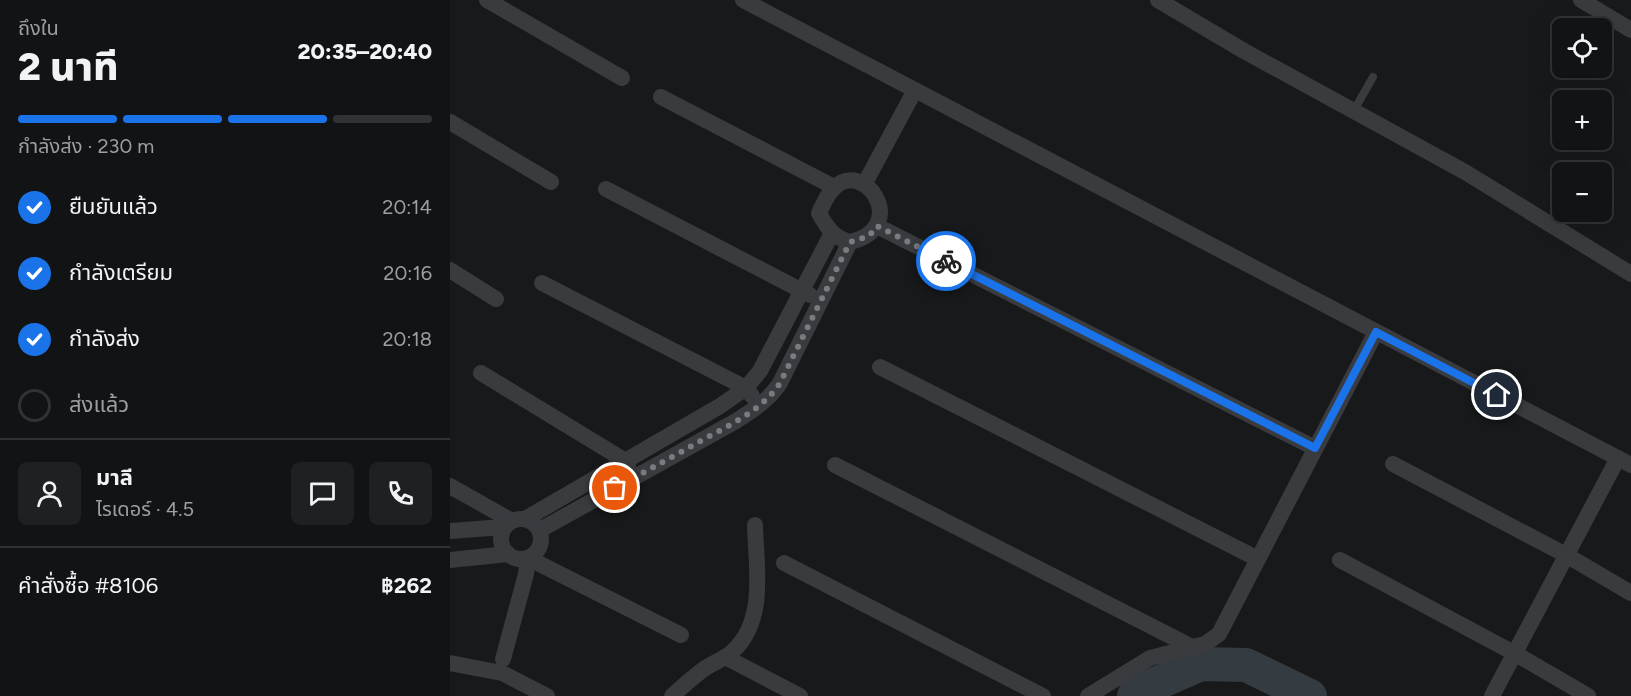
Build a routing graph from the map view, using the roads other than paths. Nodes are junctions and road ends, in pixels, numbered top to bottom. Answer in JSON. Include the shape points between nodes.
{"nodes":[{"id":1,"x":487,"y":0,"type":"edge"},
{"id":2,"x":743,"y":0,"type":"edge"},
{"id":3,"x":1158,"y":0,"type":"edge"},
{"id":4,"x":1581,"y":0,"type":"edge"},
{"id":5,"x":1631,"y":30,"type":"edge"},
{"id":6,"x":1373,"y":77,"type":"dead end"},
{"id":7,"x":622,"y":78,"type":"dead end"},
{"id":8,"x":915,"y":90,"type":"junction"},
{"id":9,"x":661,"y":97,"type":"dead end"},
{"id":10,"x":1353,"y":112,"type":"junction"},
{"id":11,"x":450,"y":123,"type":"edge"},
{"id":12,"x":552,"y":182,"type":"dead end"},
{"id":13,"x":865,"y":183,"type":"junction"},
{"id":14,"x":834,"y":187,"type":"junction"},
{"id":15,"x":606,"y":189,"type":"dead end"},
{"id":16,"x":877,"y":226,"type":"junction"},
{"id":17,"x":832,"y":233,"type":"junction"},
{"id":18,"x":850,"y":242,"type":"junction"},
{"id":19,"x":450,"y":270,"type":"edge"},
{"id":20,"x":1631,"y":274,"type":"edge"},
{"id":21,"x":542,"y":283,"type":"dead end"},
{"id":22,"x":801,"y":291,"type":"junction"},
{"id":23,"x":496,"y":298,"type":"dead end"},
{"id":24,"x":821,"y":301,"type":"junction"},
{"id":25,"x":1376,"y":332,"type":"junction"},
{"id":26,"x":880,"y":367,"type":"dead end"},
{"id":27,"x":481,"y":373,"type":"dead end"},
{"id":28,"x":746,"y":388,"type":"junction"},
{"id":29,"x":759,"y":406,"type":"junction"},
{"id":30,"x":1315,"y":448,"type":"junction"},
{"id":31,"x":624,"y":460,"type":"junction"},
{"id":32,"x":1624,"y":461,"type":"edge"},
{"id":33,"x":1393,"y":464,"type":"dead end"},
{"id":34,"x":836,"y":465,"type":"dead end"},
{"id":35,"x":634,"y":478,"type":"junction"},
{"id":36,"x":450,"y":486,"type":"edge"},
{"id":37,"x":514,"y":522,"type":"junction"},
{"id":38,"x":755,"y":525,"type":"dead end"},
{"id":39,"x":540,"y":530,"type":"junction"},
{"id":40,"x":450,"y":531,"type":"edge"},
{"id":41,"x":508,"y":554,"type":"junction"},
{"id":42,"x":1566,"y":555,"type":"junction"},
{"id":43,"x":528,"y":558,"type":"junction"},
{"id":44,"x":1258,"y":559,"type":"junction"},
{"id":45,"x":450,"y":560,"type":"edge"},
{"id":46,"x":1340,"y":560,"type":"dead end"},
{"id":47,"x":784,"y":563,"type":"dead end"},
{"id":48,"x":1631,"y":592,"type":"edge"},
{"id":49,"x":681,"y":635,"type":"dead end"},
{"id":50,"x":1194,"y":648,"type":"junction"},
{"id":51,"x":1514,"y":654,"type":"junction"},
{"id":52,"x":725,"y":657,"type":"junction"},
{"id":53,"x":503,"y":658,"type":"dead end"},
{"id":54,"x":450,"y":663,"type":"edge"},
{"id":55,"x":547,"y":696,"type":"edge"},
{"id":56,"x":672,"y":696,"type":"edge"},
{"id":57,"x":800,"y":696,"type":"edge"},
{"id":58,"x":1043,"y":696,"type":"edge"},
{"id":59,"x":1088,"y":696,"type":"edge"},
{"id":60,"x":1492,"y":696,"type":"edge"},
{"id":61,"x":1588,"y":696,"type":"edge"}],
"edges":[{"from":1,"to":7,"type":"street"},
{"from":2,"to":8,"type":"street"},
{"from":3,"to":10,"type":"street"},
{"from":4,"to":5,"type":"street"},
{"from":6,"to":10,"type":"lane"},
{"from":8,"to":13,"type":"street"},
{"from":8,"to":25,"type":"street"},
{"from":9,"to":14,"type":"street"},
{"from":10,"to":20,"type":"street","via":[[1465,172]]},
{"from":11,"to":12,"type":"street"},
{"from":13,"to":14,"type":"street","via":[[850,180]]},
{"from":13,"to":16,"type":"street","via":[[879,203]]},
{"from":14,"to":17,"type":"street","via":[[819,213]]},
{"from":15,"to":22,"type":"street"},
{"from":16,"to":18,"type":"street","via":[[869,236]]},
{"from":16,"to":30,"type":"street"},
{"from":17,"to":18,"type":"street"},
{"from":17,"to":22,"type":"street"},
{"from":18,"to":24,"type":"street"},
{"from":19,"to":23,"type":"street"},
{"from":21,"to":28,"type":"street"},
{"from":22,"to":24,"type":"street"},
{"from":22,"to":28,"type":"street","via":[[760,371]]},
{"from":24,"to":29,"type":"street","via":[[780,383]]},
{"from":25,"to":30,"type":"street"},
{"from":25,"to":32,"type":"street"},
{"from":26,"to":44,"type":"street"},
{"from":27,"to":31,"type":"street"},
{"from":28,"to":29,"type":"street"},
{"from":28,"to":31,"type":"street"},
{"from":29,"to":35,"type":"street"},
{"from":30,"to":44,"type":"street"},
{"from":31,"to":35,"type":"street"},
{"from":31,"to":37,"type":"street"},
{"from":32,"to":42,"type":"street"},
{"from":33,"to":42,"type":"street"},
{"from":34,"to":50,"type":"street"},
{"from":35,"to":39,"type":"street"},
{"from":36,"to":37,"type":"street"},
{"from":37,"to":39,"type":"street","via":[[536,525]]},
{"from":37,"to":40,"type":"street"},
{"from":37,"to":41,"type":"street","via":[[502,533],[502,545]]},
{"from":38,"to":52,"type":"street","via":[[756,612],[740,645]]},
{"from":39,"to":43,"type":"street","via":[[541,543]]},
{"from":41,"to":43,"type":"street"},
{"from":41,"to":45,"type":"street"},
{"from":42,"to":48,"type":"street"},
{"from":42,"to":51,"type":"street"},
{"from":43,"to":49,"type":"street"},
{"from":43,"to":53,"type":"street"},
{"from":44,"to":50,"type":"street","via":[[1219,634]]},
{"from":46,"to":51,"type":"street"},
{"from":47,"to":58,"type":"street"},
{"from":50,"to":59,"type":"street","via":[[1150,658]]},
{"from":51,"to":60,"type":"street"},
{"from":51,"to":61,"type":"street"},
{"from":52,"to":56,"type":"street","via":[[702,670]]},
{"from":52,"to":57,"type":"street"},
{"from":54,"to":55,"type":"street","via":[[502,673]]}]}
